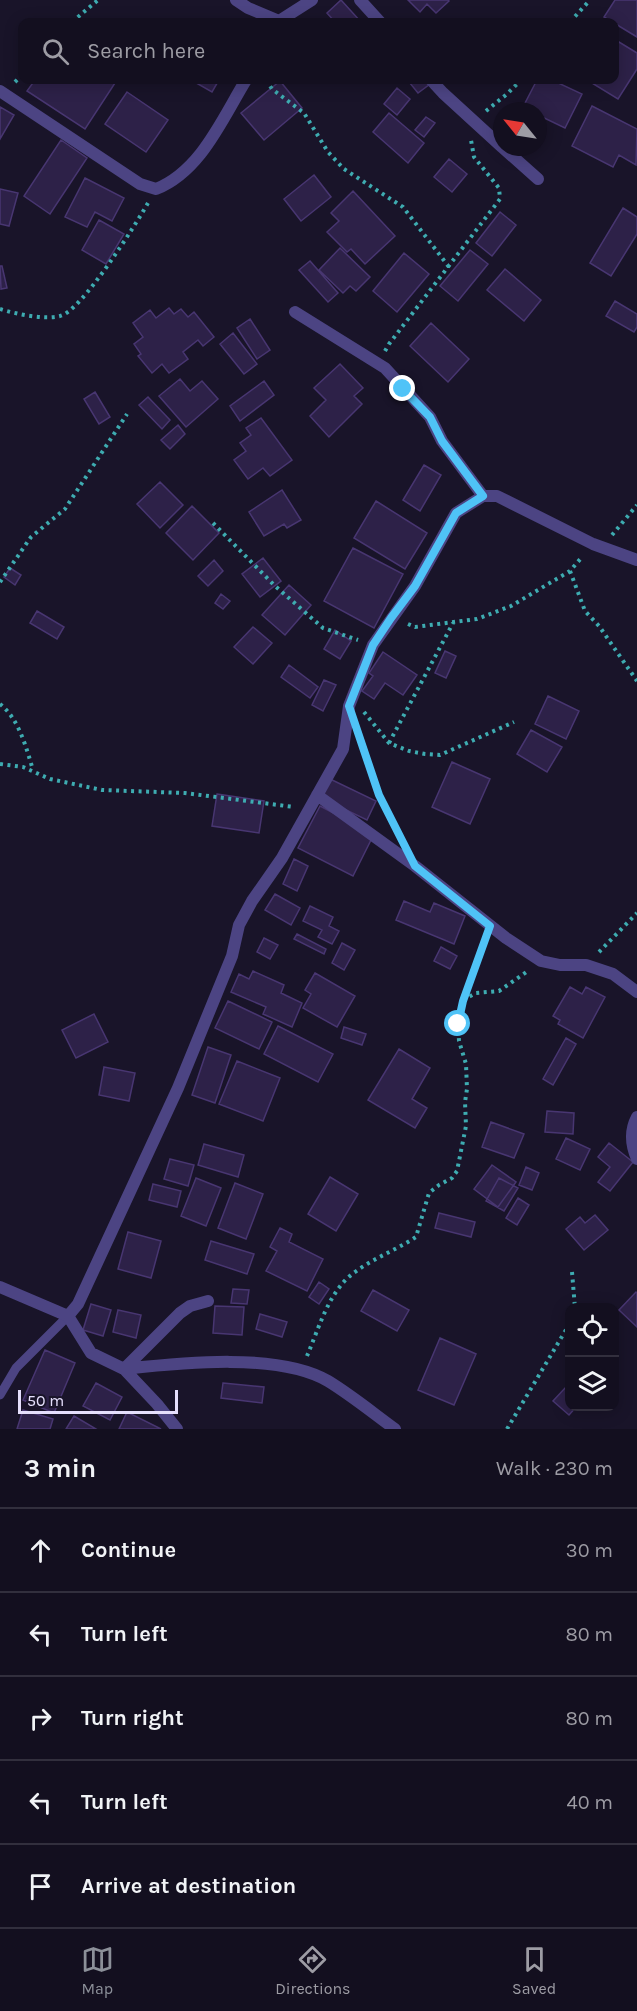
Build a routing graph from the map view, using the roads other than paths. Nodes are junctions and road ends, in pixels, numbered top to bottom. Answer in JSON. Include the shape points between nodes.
{"nodes":[{"id":1,"x":236,"y":0,"type":"edge"},
{"id":2,"x":312,"y":0,"type":"edge"},
{"id":3,"x":360,"y":0,"type":"edge"},
{"id":4,"x":269,"y":18,"type":"edge"},
{"id":5,"x":284,"y":18,"type":"edge"},
{"id":6,"x":376,"y":18,"type":"edge"},
{"id":7,"x":244,"y":84,"type":"edge"},
{"id":8,"x":434,"y":84,"type":"edge"},
{"id":9,"x":0,"y":91,"type":"edge"},
{"id":10,"x":493,"y":139,"type":"edge"},
{"id":11,"x":512,"y":156,"type":"edge"},
{"id":12,"x":538,"y":179,"type":"dead end"},
{"id":13,"x":296,"y":312,"type":"dead end"},
{"id":14,"x":483,"y":496,"type":"junction"},
{"id":15,"x":637,"y":560,"type":"edge"},
{"id":16,"x":317,"y":795,"type":"junction"},
{"id":17,"x":637,"y":992,"type":"edge"},
{"id":18,"x":637,"y":1117,"type":"edge"},
{"id":19,"x":637,"y":1160,"type":"edge"},
{"id":20,"x":0,"y":1287,"type":"edge"},
{"id":21,"x":208,"y":1301,"type":"dead end"},
{"id":22,"x":68,"y":1316,"type":"junction"},
{"id":23,"x":124,"y":1369,"type":"junction"},
{"id":24,"x":0,"y":1395,"type":"edge"},
{"id":25,"x":177,"y":1429,"type":"edge"},
{"id":26,"x":395,"y":1429,"type":"edge"}],
"edges":[{"from":1,"to":4,"type":"street"},
{"from":2,"to":5,"type":"street"},
{"from":3,"to":6,"type":"street"},
{"from":7,"to":9,"type":"street","via":[[192,165],[171,183],[156,189],[140,184]]},
{"from":8,"to":10,"type":"street"},
{"from":11,"to":12,"type":"street"},
{"from":13,"to":14,"type":"street","via":[[382,366],[430,417],[442,441]]},
{"from":14,"to":15,"type":"street","via":[[497,496]]},
{"from":14,"to":16,"type":"street","via":[[456,513],[415,586],[373,645],[349,706],[343,749]]},
{"from":16,"to":17,"type":"street","via":[[541,961],[586,965],[613,974]]},
{"from":16,"to":22,"type":"street","via":[[239,925],[232,956],[178,1088],[78,1304]]},
{"from":18,"to":19,"type":"street","via":[[632,1134]]},
{"from":20,"to":22,"type":"street"},
{"from":21,"to":23,"type":"street","via":[[180,1313]]},
{"from":22,"to":23,"type":"street","via":[[91,1353]]},
{"from":22,"to":24,"type":"lane","via":[[15,1368]]},
{"from":23,"to":25,"type":"street"},
{"from":23,"to":26,"type":"street","via":[[232,1363],[301,1370],[328,1381]]}]}
